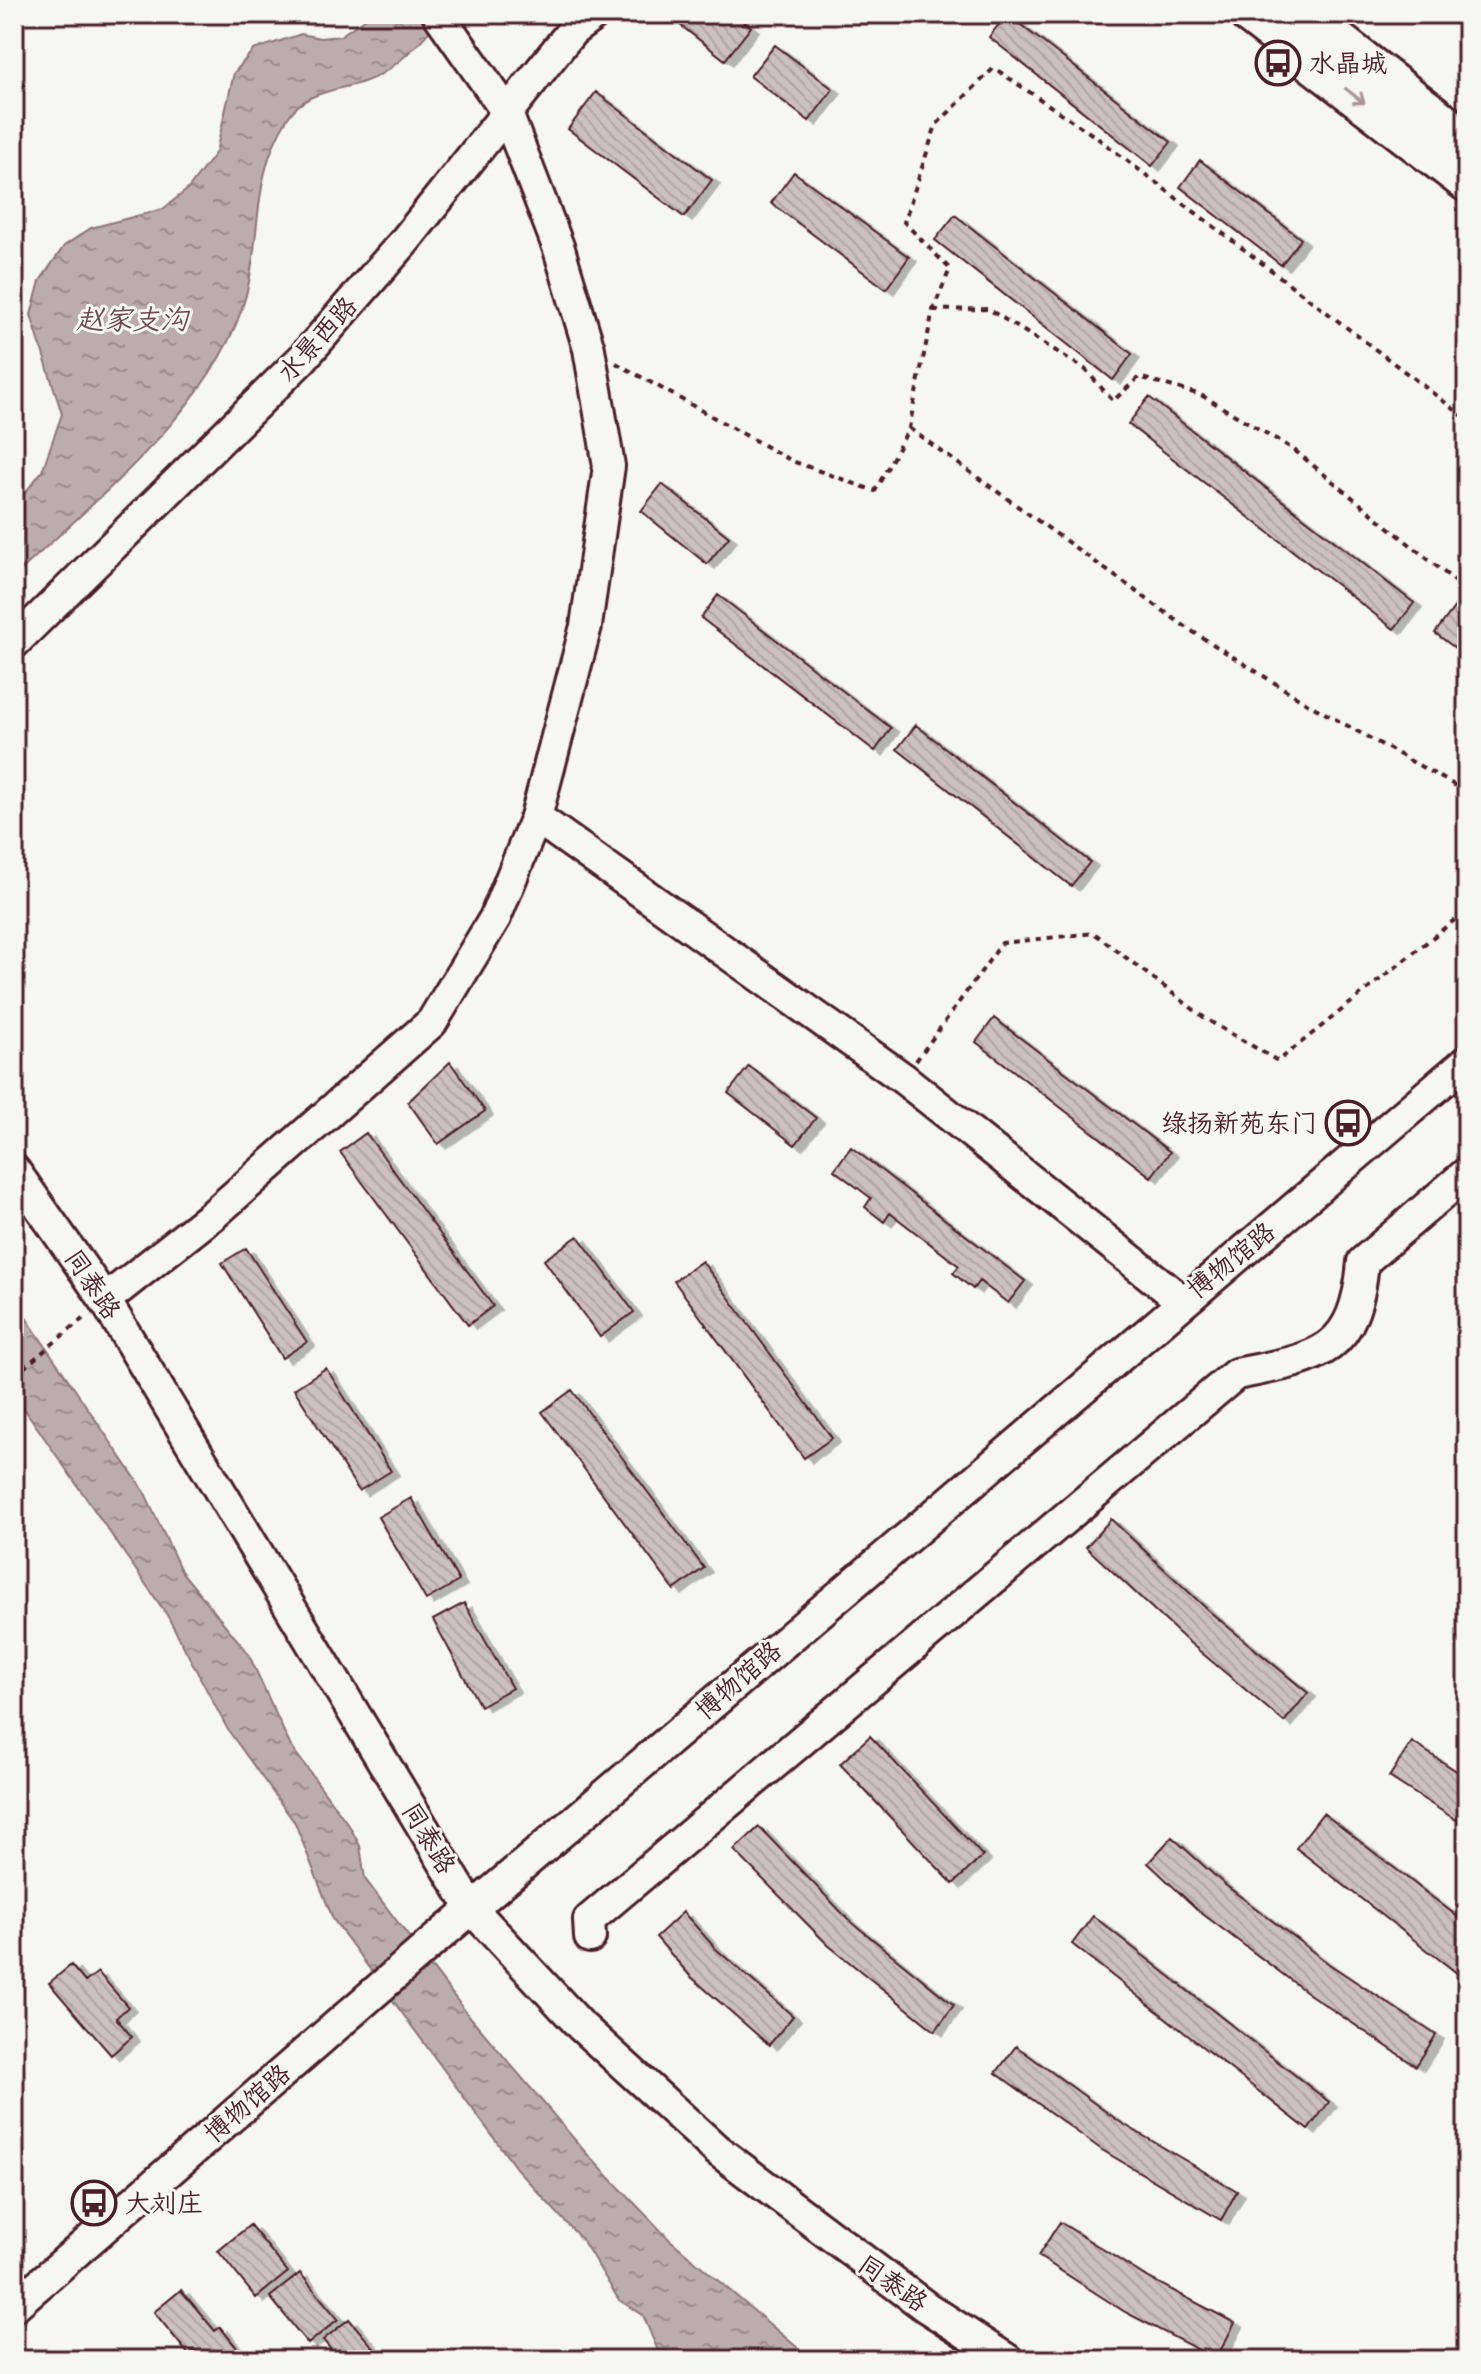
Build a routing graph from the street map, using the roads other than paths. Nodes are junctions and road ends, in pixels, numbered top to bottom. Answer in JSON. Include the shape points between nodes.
{"nodes":[{"id":1,"x":438,"y":14,"type":"edge"},
{"id":2,"x":595,"y":14,"type":"edge"},
{"id":3,"x":1249,"y":14,"type":"edge"},
{"id":4,"x":1303,"y":14,"type":"edge"},
{"id":5,"x":506,"y":111,"type":"junction"},
{"id":6,"x":1467,"y":141,"type":"edge"},
{"id":7,"x":1467,"y":182,"type":"edge"},
{"id":8,"x":14,"y":643,"type":"edge"},
{"id":9,"x":536,"y":817,"type":"junction"},
{"id":10,"x":1467,"y":1061,"type":"edge"},
{"id":11,"x":14,"y":1170,"type":"edge"},
{"id":12,"x":1467,"y":1173,"type":"edge"},
{"id":13,"x":105,"y":1300,"type":"junction"},
{"id":14,"x":1181,"y":1300,"type":"junction"},
{"id":15,"x":472,"y":1909,"type":"junction"},
{"id":16,"x":590,"y":1937,"type":"dead end"},
{"id":17,"x":14,"y":2306,"type":"edge"},
{"id":18,"x":1008,"y":2360,"type":"edge"}],
"edges":[{"from":1,"to":5,"type":"street"},
{"from":2,"to":5,"type":"street","name":"水景西路","via":[[572,31]]},
{"from":3,"to":7,"type":"main road","one_way":true},
{"from":4,"to":6,"type":"main road"},
{"from":5,"to":8,"type":"street","name":"水景西路","via":[[404,242],[302,359]]},
{"from":5,"to":9,"type":"street","via":[[559,249],[589,349],[609,466],[586,626]]},
{"from":9,"to":13,"type":"street","via":[[495,918],[432,1022],[214,1214]]},
{"from":9,"to":14,"type":"street","via":[[904,1079]]},
{"from":10,"to":14,"type":"street","name":"博物馆路"},
{"from":11,"to":13,"type":"street","name":"同泰路"},
{"from":12,"to":16,"type":"street","via":[[1363,1262],[1355,1311],[1329,1347],[1300,1362],[1236,1374],[589,1920]]},
{"from":13,"to":15,"type":"street","name":"同泰路"},
{"from":14,"to":15,"type":"street","name":"博物馆路"},
{"from":15,"to":17,"type":"street","name":"博物馆路"},
{"from":15,"to":18,"type":"street","name":"同泰路","via":[[582,2027],[717,2150],[823,2233]]}]}
